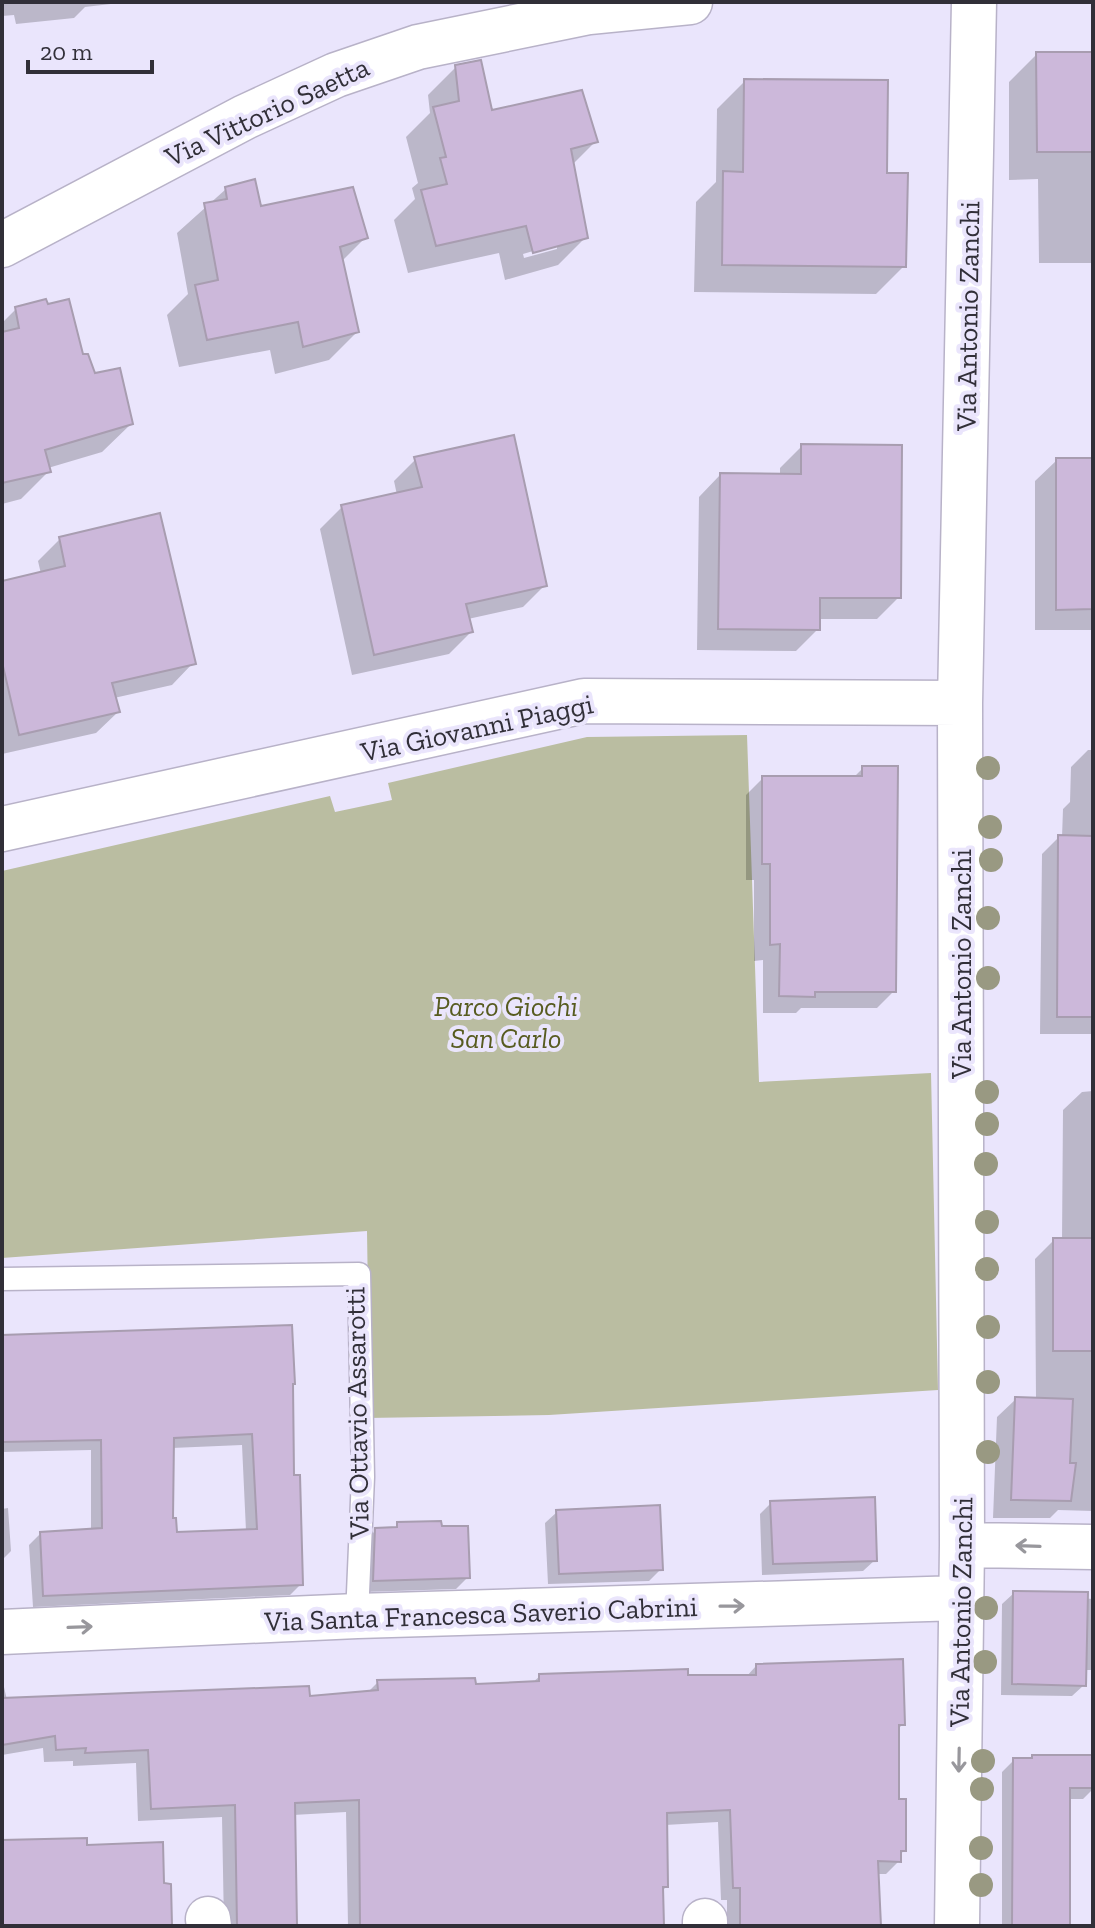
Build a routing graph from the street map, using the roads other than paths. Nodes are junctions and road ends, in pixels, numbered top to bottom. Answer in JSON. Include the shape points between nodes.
{"nodes":[{"id":1,"x":690,"y":2,"type":"edge"},
{"id":2,"x":974,"y":2,"type":"edge"},
{"id":3,"x":646,"y":4,"type":"edge"},
{"id":4,"x":2,"y":245,"type":"edge"},
{"id":5,"x":960,"y":703,"type":"junction"},
{"id":6,"x":2,"y":829,"type":"edge"},
{"id":7,"x":2,"y":1279,"type":"edge"},
{"id":8,"x":962,"y":1545,"type":"junction"},
{"id":9,"x":1093,"y":1547,"type":"edge"},
{"id":10,"x":961,"y":1598,"type":"junction"},
{"id":11,"x":357,"y":1616,"type":"junction"},
{"id":12,"x":2,"y":1632,"type":"edge"},
{"id":13,"x":957,"y":1926,"type":"edge"}],
"edges":[{"from":1,"to":3,"type":"street","name":"Via Vittorio Saetta"},
{"from":2,"to":5,"type":"street","name":"Via Antonio Zanchi"},
{"from":3,"to":4,"type":"street","name":"Via Vittorio Saetta","via":[[418,47],[336,75]]},
{"from":5,"to":6,"type":"street","name":"Via Giovanni Piaggi","via":[[584,701]]},
{"from":5,"to":8,"type":"street","name":"Via Antonio Zanchi"},
{"from":7,"to":11,"type":"lane","name":"Via Ottavio Assarotti","via":[[359,1274],[363,1477]]},
{"from":9,"to":8,"type":"street","one_way":true},
{"from":8,"to":10,"type":"street","name":"Via Antonio Zanchi"},
{"from":11,"to":10,"type":"street","name":"Via Santa Francesca Saverio Cabrini","one_way":true},
{"from":10,"to":13,"type":"street","name":"Via Antonio Zanchi","one_way":true},
{"from":12,"to":11,"type":"street","name":"Via Santa Francesca Saverio Cabrini","one_way":true}]}
